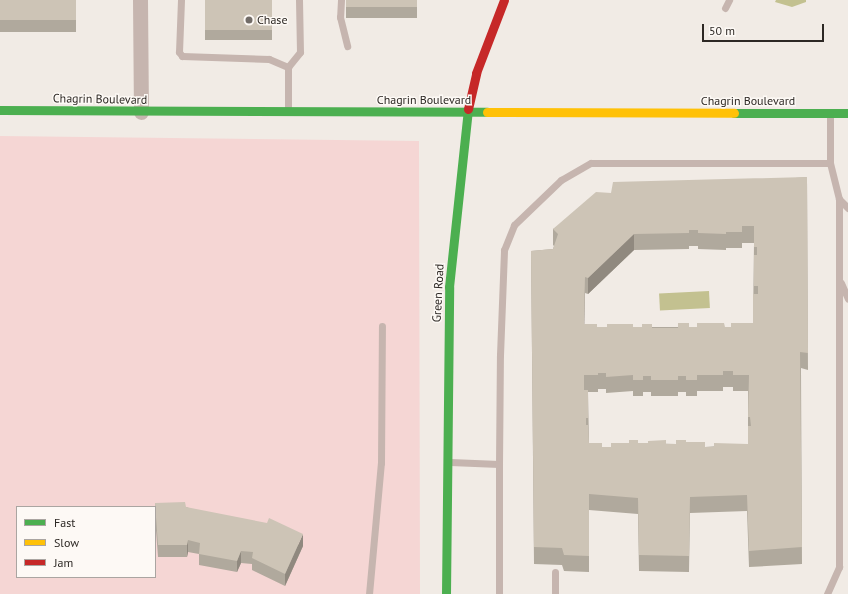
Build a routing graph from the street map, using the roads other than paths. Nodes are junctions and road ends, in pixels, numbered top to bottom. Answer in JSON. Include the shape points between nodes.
{"nodes":[{"id":1,"x":140,"y":0,"type":"edge"},
{"id":2,"x":181,"y":0,"type":"edge"},
{"id":3,"x":299,"y":0,"type":"edge"},
{"id":4,"x":341,"y":0,"type":"edge"},
{"id":5,"x":504,"y":0,"type":"edge"},
{"id":6,"x":729,"y":0,"type":"edge"},
{"id":7,"x":725,"y":8,"type":"dead end"},
{"id":8,"x":347,"y":46,"type":"dead end"},
{"id":9,"x":288,"y":67,"type":"junction"},
{"id":10,"x":0,"y":110,"type":"edge"},
{"id":11,"x":140,"y":112,"type":"junction"},
{"id":12,"x":288,"y":112,"type":"junction"},
{"id":13,"x":468,"y":112,"type":"junction"},
{"id":14,"x":830,"y":113,"type":"junction"},
{"id":15,"x":848,"y":113,"type":"edge"},
{"id":16,"x":830,"y":163,"type":"junction"},
{"id":17,"x":839,"y":199,"type":"junction"},
{"id":18,"x":848,"y":208,"type":"edge"},
{"id":19,"x":840,"y":279,"type":"junction"},
{"id":20,"x":848,"y":299,"type":"edge"},
{"id":21,"x":382,"y":326,"type":"dead end"},
{"id":22,"x":448,"y":462,"type":"junction"},
{"id":23,"x":499,"y":464,"type":"junction"},
{"id":24,"x":555,"y":572,"type":"dead end"},
{"id":25,"x":369,"y":594,"type":"edge"},
{"id":26,"x":446,"y":594,"type":"edge"},
{"id":27,"x":499,"y":594,"type":"edge"},
{"id":28,"x":555,"y":594,"type":"edge"},
{"id":29,"x":827,"y":594,"type":"edge"}],
"edges":[{"from":1,"to":11,"type":"street"},
{"from":2,"to":9,"type":"lane","via":[[179,52],[182,56],[269,60]]},
{"from":3,"to":9,"type":"lane","via":[[300,52]]},
{"from":4,"to":8,"type":"lane","via":[[340,17]]},
{"from":5,"to":13,"type":"main road","name":"Green Road","via":[[476,72]]},
{"from":6,"to":7,"type":"lane"},
{"from":9,"to":12,"type":"lane"},
{"from":10,"to":11,"type":"main road","name":"Chagrin Boulevard"},
{"from":11,"to":12,"type":"main road","name":"Chagrin Boulevard"},
{"from":12,"to":13,"type":"main road","name":"Chagrin Boulevard"},
{"from":13,"to":14,"type":"main road","name":"Chagrin Boulevard"},
{"from":13,"to":22,"type":"main road","name":"Green Road","via":[[449,287]]},
{"from":14,"to":15,"type":"main road","name":"Chagrin Boulevard"},
{"from":14,"to":16,"type":"lane"},
{"from":16,"to":17,"type":"lane"},
{"from":16,"to":23,"type":"lane","via":[[591,163],[561,180],[514,225],[504,250]]},
{"from":17,"to":18,"type":"lane"},
{"from":17,"to":19,"type":"lane"},
{"from":19,"to":20,"type":"lane"},
{"from":19,"to":29,"type":"lane","via":[[839,567]]},
{"from":21,"to":25,"type":"lane","via":[[381,463]]},
{"from":22,"to":23,"type":"lane"},
{"from":22,"to":26,"type":"main road","name":"Green Road"},
{"from":23,"to":27,"type":"lane"},
{"from":24,"to":28,"type":"lane"}]}
